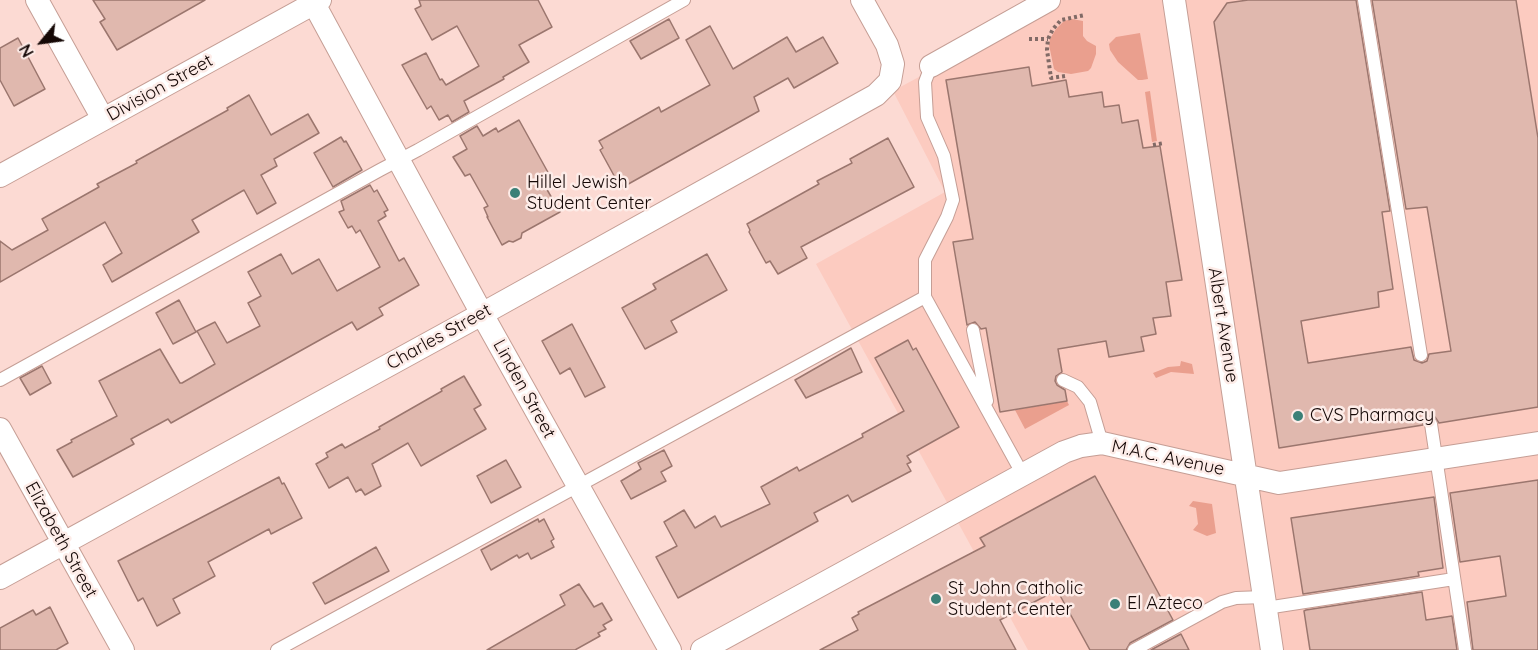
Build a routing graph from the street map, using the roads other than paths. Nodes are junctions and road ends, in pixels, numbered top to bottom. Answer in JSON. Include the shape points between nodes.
{"nodes":[{"id":1,"x":37,"y":0,"type":"edge"},
{"id":2,"x":684,"y":0,"type":"edge"},
{"id":3,"x":862,"y":0,"type":"edge"},
{"id":4,"x":1049,"y":0,"type":"edge"},
{"id":5,"x":1174,"y":0,"type":"edge"},
{"id":6,"x":1364,"y":0,"type":"edge"},
{"id":7,"x":315,"y":1,"type":"edge"},
{"id":8,"x":931,"y":66,"type":"joint"},
{"id":9,"x":103,"y":119,"type":"junction"},
{"id":10,"x":399,"y":160,"type":"junction"},
{"id":11,"x":0,"y":176,"type":"edge"},
{"id":12,"x":925,"y":297,"type":"junction"},
{"id":13,"x":482,"y":314,"type":"junction"},
{"id":14,"x":973,"y":330,"type":"dead end"},
{"id":15,"x":1421,"y":355,"type":"dead end"},
{"id":16,"x":0,"y":380,"type":"edge"},
{"id":17,"x":1063,"y":380,"type":"dead end"},
{"id":18,"x":996,"y":393,"type":"dead end"},
{"id":19,"x":988,"y":409,"type":"junction"},
{"id":20,"x":1431,"y":424,"type":"dead end"},
{"id":21,"x":0,"y":429,"type":"edge"},
{"id":22,"x":1102,"y":443,"type":"junction"},
{"id":23,"x":1538,"y":443,"type":"edge"},
{"id":24,"x":1437,"y":459,"type":"junction"},
{"id":25,"x":1245,"y":474,"type":"junction"},
{"id":26,"x":1023,"y":475,"type":"junction"},
{"id":27,"x":578,"y":484,"type":"junction"},
{"id":28,"x":63,"y":543,"type":"junction"},
{"id":29,"x":0,"y":578,"type":"edge"},
{"id":30,"x":1454,"y":579,"type":"junction"},
{"id":31,"x":1265,"y":602,"type":"junction"},
{"id":32,"x":123,"y":650,"type":"edge"},
{"id":33,"x":277,"y":650,"type":"edge"},
{"id":34,"x":670,"y":650,"type":"edge"},
{"id":35,"x":702,"y":650,"type":"edge"},
{"id":36,"x":1134,"y":650,"type":"edge"},
{"id":37,"x":1272,"y":650,"type":"edge"},
{"id":38,"x":1465,"y":650,"type":"edge"}],
"edges":[{"from":1,"to":9,"type":"street"},
{"from":2,"to":10,"type":"lane"},
{"from":3,"to":13,"type":"street","name":"Charles Street","via":[[893,64],[890,81],[876,95]]},
{"from":4,"to":8,"type":"street"},
{"from":5,"to":25,"type":"street","name":"Albert Avenue"},
{"from":6,"to":15,"type":"lane"},
{"from":7,"to":9,"type":"street","name":"Division Street"},
{"from":7,"to":10,"type":"street","name":"Linden Street"},
{"from":8,"to":12,"type":"lane","via":[[925,82],[927,117],[944,156],[953,200],[924,260]]},
{"from":9,"to":11,"type":"street","name":"Division Street"},
{"from":10,"to":13,"type":"street","name":"Linden Street"},
{"from":10,"to":16,"type":"lane"},
{"from":12,"to":19,"type":"lane"},
{"from":12,"to":27,"type":"lane"},
{"from":13,"to":27,"type":"street","name":"Linden Street"},
{"from":13,"to":28,"type":"street","name":"Charles Street"},
{"from":14,"to":19,"type":"lane"},
{"from":17,"to":22,"type":"lane","via":[[1078,387],[1090,402]]},
{"from":18,"to":19,"type":"lane"},
{"from":19,"to":26,"type":"lane"},
{"from":20,"to":24,"type":"lane"},
{"from":21,"to":28,"type":"street","name":"Elizabeth Street"},
{"from":22,"to":25,"type":"street","name":"M.A.C. Avenue"},
{"from":22,"to":26,"type":"street","name":"M.A.C. Avenue","via":[[1064,452]]},
{"from":23,"to":24,"type":"street","name":"M.A.C. Avenue"},
{"from":24,"to":25,"type":"street","name":"M.A.C. Avenue","via":[[1294,482],[1279,483]]},
{"from":24,"to":30,"type":"lane"},
{"from":25,"to":31,"type":"street","name":"Albert Avenue"},
{"from":26,"to":35,"type":"street","name":"M.A.C. Avenue"},
{"from":27,"to":33,"type":"lane"},
{"from":27,"to":34,"type":"street","name":"Linden Street"},
{"from":28,"to":29,"type":"street","name":"Charles Street"},
{"from":28,"to":32,"type":"street","name":"Elizabeth Street"},
{"from":30,"to":31,"type":"lane"},
{"from":30,"to":38,"type":"lane"},
{"from":31,"to":36,"type":"lane","via":[[1236,598],[1222,602]]},
{"from":31,"to":37,"type":"street","name":"Albert Avenue"}]}
